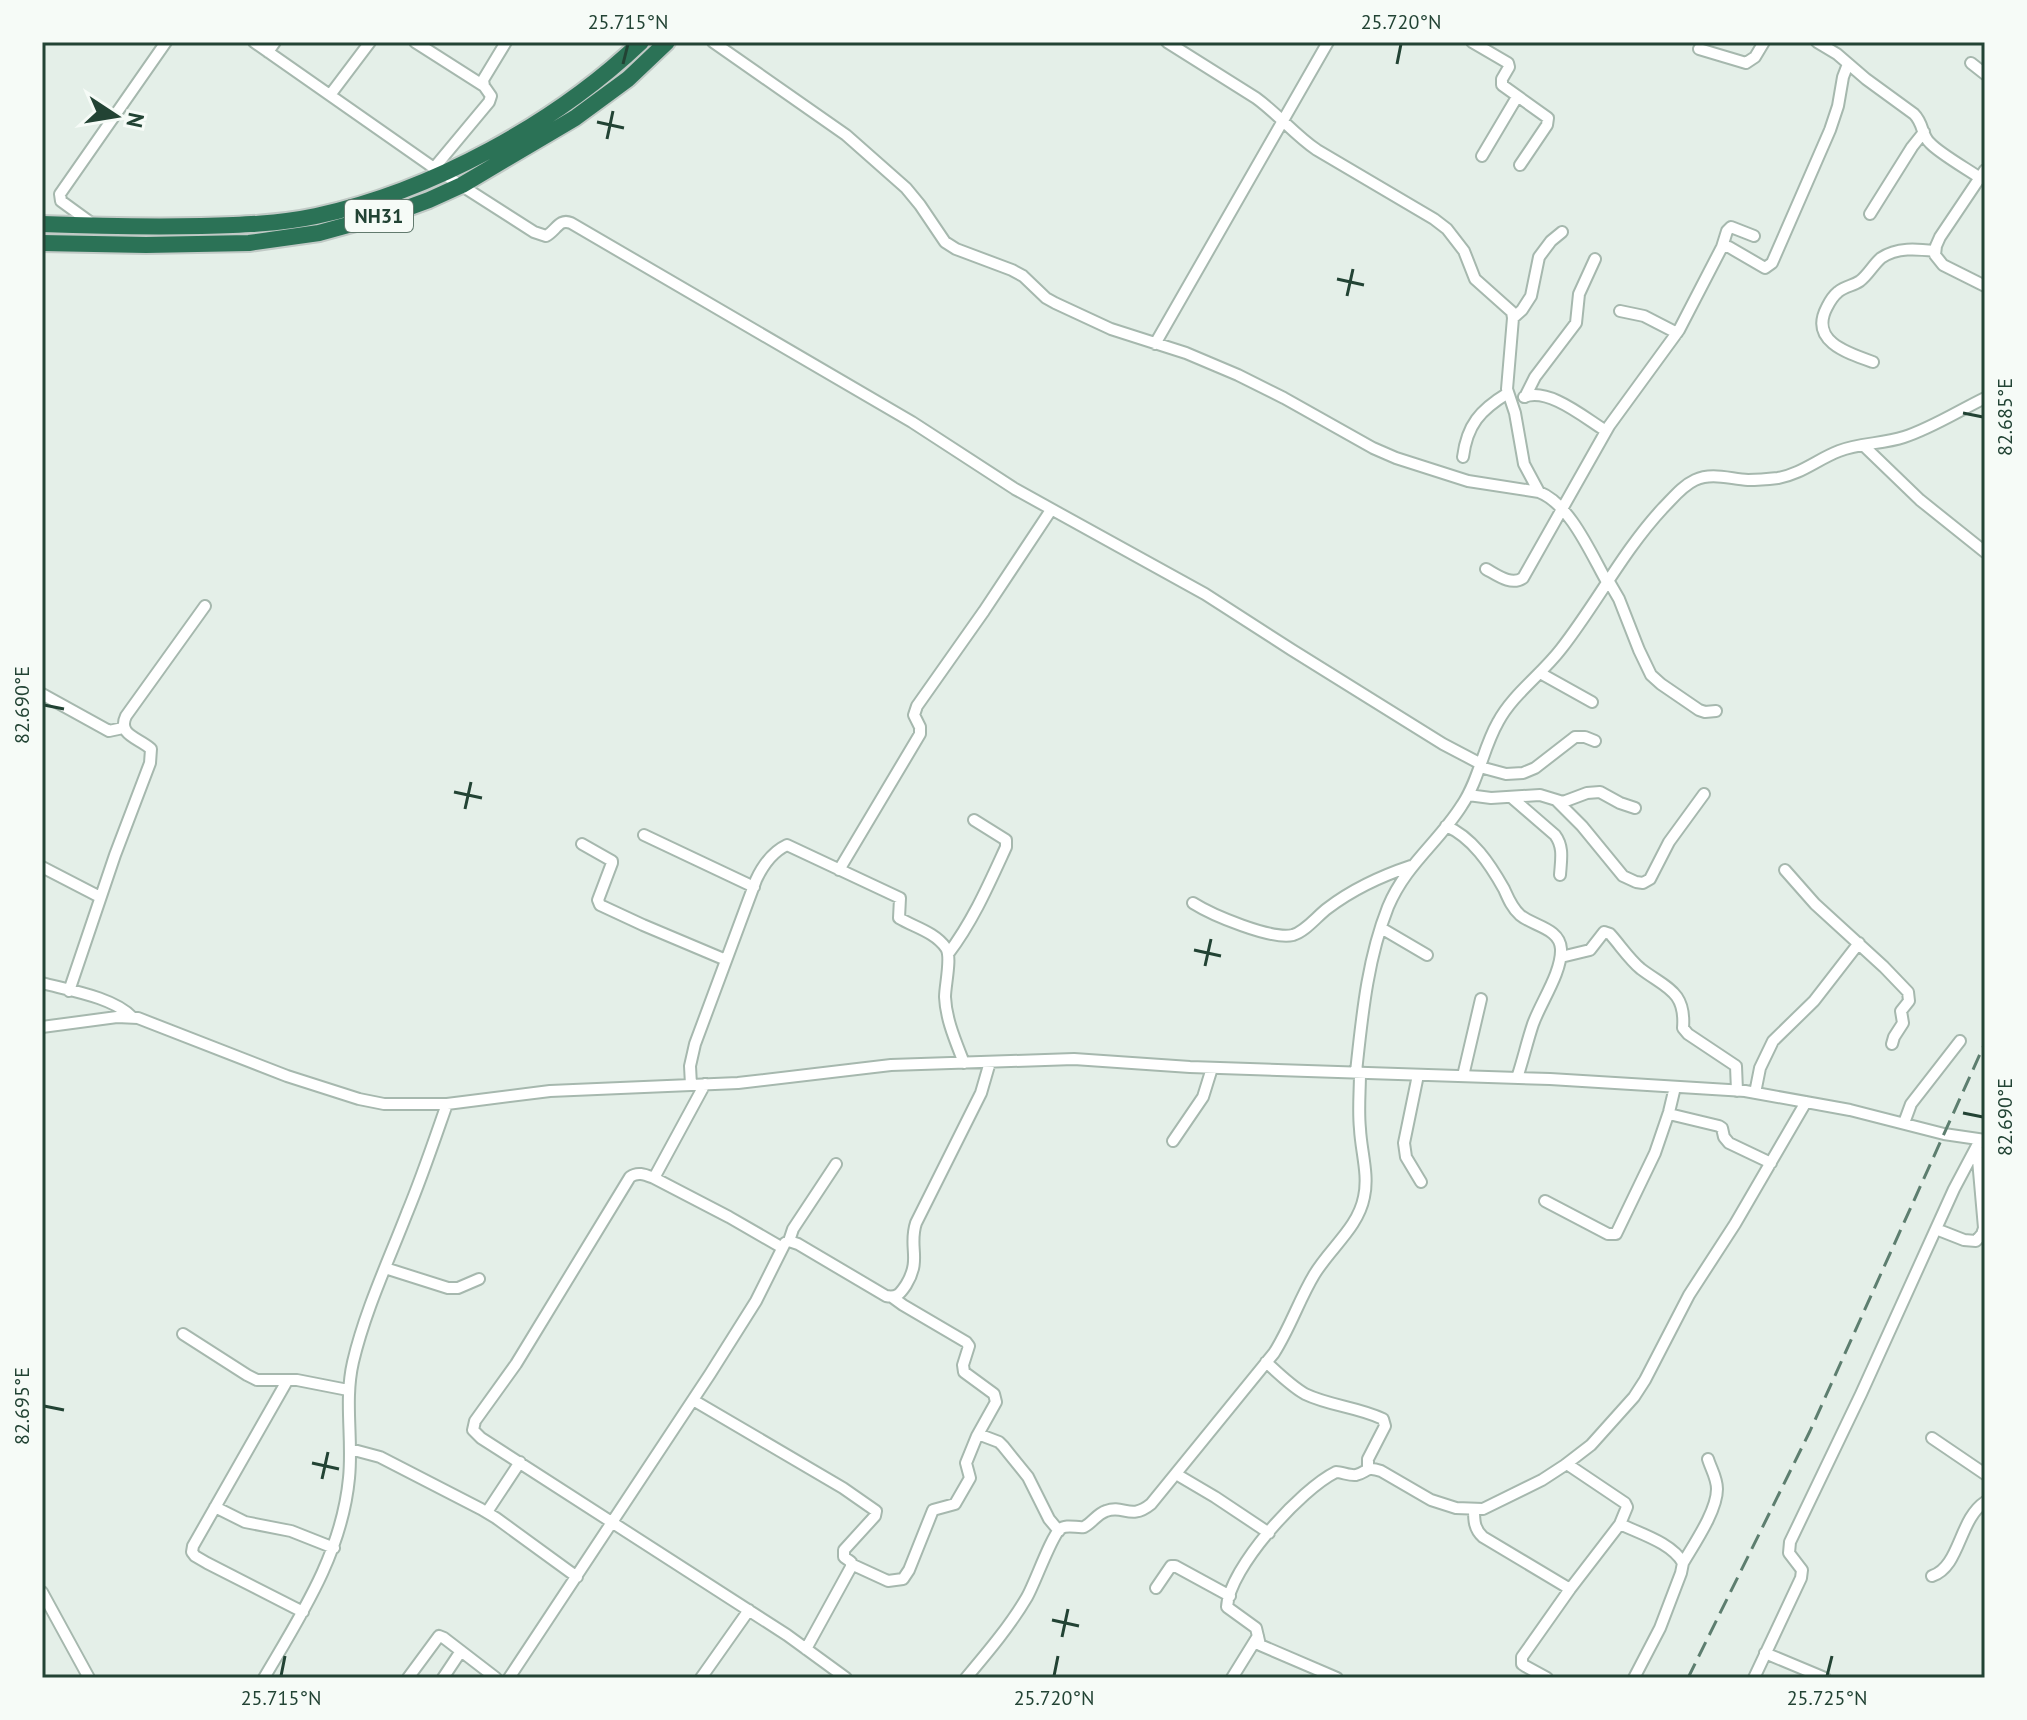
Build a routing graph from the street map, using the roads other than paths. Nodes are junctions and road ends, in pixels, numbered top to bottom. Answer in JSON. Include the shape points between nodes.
{"nodes":[{"id":1,"x":166,"y":42,"type":"edge"},
{"id":2,"x":254,"y":42,"type":"edge"},
{"id":3,"x":275,"y":42,"type":"edge"},
{"id":4,"x":370,"y":42,"type":"edge"},
{"id":5,"x":415,"y":42,"type":"edge"},
{"id":6,"x":506,"y":42,"type":"edge"},
{"id":7,"x":641,"y":42,"type":"edge"},
{"id":8,"x":667,"y":42,"type":"edge"},
{"id":9,"x":713,"y":42,"type":"edge"},
{"id":10,"x":1167,"y":42,"type":"edge"},
{"id":11,"x":1328,"y":42,"type":"edge"},
{"id":12,"x":1472,"y":42,"type":"edge"},
{"id":13,"x":1764,"y":42,"type":"edge"},
{"id":14,"x":1817,"y":42,"type":"edge"},
{"id":15,"x":1699,"y":49,"type":"dead end"},
{"id":16,"x":268,"y":52,"type":"junction"},
{"id":17,"x":1971,"y":63,"type":"dead end"},
{"id":18,"x":1848,"y":64,"type":"junction"},
{"id":19,"x":1985,"y":74,"type":"edge"},
{"id":20,"x":484,"y":86,"type":"junction"},
{"id":21,"x":330,"y":95,"type":"junction"},
{"id":22,"x":1517,"y":97,"type":"junction"},
{"id":23,"x":1283,"y":121,"type":"junction"},
{"id":24,"x":1924,"y":132,"type":"junction"},
{"id":25,"x":1482,"y":156,"type":"dead end"},
{"id":26,"x":1520,"y":165,"type":"dead end"},
{"id":27,"x":438,"y":171,"type":"junction"},
{"id":28,"x":1982,"y":174,"type":"edge"},
{"id":29,"x":462,"y":185,"type":"junction"},
{"id":30,"x":1870,"y":214,"type":"dead end"},
{"id":31,"x":42,"y":224,"type":"edge"},
{"id":32,"x":96,"y":226,"type":"junction"},
{"id":33,"x":1562,"y":232,"type":"dead end"},
{"id":34,"x":1754,"y":236,"type":"dead end"},
{"id":35,"x":42,"y":243,"type":"edge"},
{"id":36,"x":1722,"y":247,"type":"junction"},
{"id":37,"x":1935,"y":251,"type":"junction"},
{"id":38,"x":1595,"y":259,"type":"dead end"},
{"id":39,"x":1985,"y":286,"type":"edge"},
{"id":40,"x":1620,"y":311,"type":"dead end"},
{"id":41,"x":1513,"y":318,"type":"junction"},
{"id":42,"x":1677,"y":333,"type":"junction"},
{"id":43,"x":1155,"y":344,"type":"junction"},
{"id":44,"x":1873,"y":362,"type":"dead end"},
{"id":45,"x":1508,"y":393,"type":"junction"},
{"id":46,"x":1525,"y":397,"type":"junction"},
{"id":47,"x":1985,"y":398,"type":"edge"},
{"id":48,"x":1513,"y":406,"type":"junction"},
{"id":49,"x":1606,"y":431,"type":"junction"},
{"id":50,"x":1864,"y":446,"type":"junction"},
{"id":51,"x":1463,"y":457,"type":"dead end"},
{"id":52,"x":1539,"y":492,"type":"junction"},
{"id":53,"x":1562,"y":509,"type":"junction"},
{"id":54,"x":1051,"y":510,"type":"junction"},
{"id":55,"x":1985,"y":551,"type":"edge"},
{"id":56,"x":1486,"y":569,"type":"dead end"},
{"id":57,"x":1608,"y":581,"type":"junction"},
{"id":58,"x":205,"y":606,"type":"dead end"},
{"id":59,"x":1540,"y":673,"type":"junction"},
{"id":60,"x":42,"y":694,"type":"edge"},
{"id":61,"x":1592,"y":702,"type":"dead end"},
{"id":62,"x":1716,"y":711,"type":"dead end"},
{"id":63,"x":123,"y":728,"type":"junction"},
{"id":64,"x":1595,"y":741,"type":"dead end"},
{"id":65,"x":1480,"y":766,"type":"junction"},
{"id":66,"x":1704,"y":794,"type":"dead end"},
{"id":67,"x":1468,"y":795,"type":"junction"},
{"id":68,"x":1511,"y":797,"type":"junction"},
{"id":69,"x":1557,"y":801,"type":"junction"},
{"id":70,"x":1635,"y":808,"type":"dead end"},
{"id":71,"x":974,"y":820,"type":"dead end"},
{"id":72,"x":1446,"y":826,"type":"junction"},
{"id":73,"x":644,"y":835,"type":"dead end"},
{"id":74,"x":582,"y":844,"type":"dead end"},
{"id":75,"x":1413,"y":865,"type":"junction"},
{"id":76,"x":42,"y":867,"type":"edge"},
{"id":77,"x":839,"y":870,"type":"junction"},
{"id":78,"x":1785,"y":870,"type":"dead end"},
{"id":79,"x":1560,"y":875,"type":"dead end"},
{"id":80,"x":754,"y":887,"type":"junction"},
{"id":81,"x":100,"y":897,"type":"junction"},
{"id":82,"x":1193,"y":903,"type":"dead end"},
{"id":83,"x":1381,"y":928,"type":"junction"},
{"id":84,"x":1859,"y":943,"type":"junction"},
{"id":85,"x":948,"y":954,"type":"junction"},
{"id":86,"x":1427,"y":955,"type":"dead end"},
{"id":87,"x":1561,"y":957,"type":"junction"},
{"id":88,"x":726,"y":960,"type":"junction"},
{"id":89,"x":42,"y":983,"type":"edge"},
{"id":90,"x":69,"y":991,"type":"junction"},
{"id":91,"x":1481,"y":999,"type":"dead end"},
{"id":92,"x":135,"y":1017,"type":"junction"},
{"id":93,"x":42,"y":1027,"type":"edge"},
{"id":94,"x":1960,"y":1041,"type":"dead end"},
{"id":95,"x":1892,"y":1044,"type":"dead end"},
{"id":96,"x":990,"y":1062,"type":"junction"},
{"id":97,"x":964,"y":1063,"type":"junction"},
{"id":98,"x":1212,"y":1068,"type":"junction"},
{"id":99,"x":1358,"y":1072,"type":"junction"},
{"id":100,"x":1418,"y":1075,"type":"junction"},
{"id":101,"x":1463,"y":1076,"type":"junction"},
{"id":102,"x":1517,"y":1078,"type":"junction"},
{"id":103,"x":705,"y":1084,"type":"junction"},
{"id":104,"x":691,"y":1085,"type":"junction"},
{"id":105,"x":1675,"y":1087,"type":"junction"},
{"id":106,"x":1737,"y":1091,"type":"junction"},
{"id":107,"x":1755,"y":1093,"type":"junction"},
{"id":108,"x":1806,"y":1102,"type":"junction"},
{"id":109,"x":447,"y":1104,"type":"junction"},
{"id":110,"x":1669,"y":1114,"type":"junction"},
{"id":111,"x":1904,"y":1123,"type":"junction"},
{"id":112,"x":1173,"y":1141,"type":"dead end"},
{"id":113,"x":1980,"y":1142,"type":"edge"},
{"id":114,"x":1771,"y":1163,"type":"junction"},
{"id":115,"x":836,"y":1164,"type":"dead end"},
{"id":116,"x":654,"y":1178,"type":"junction"},
{"id":117,"x":1421,"y":1182,"type":"dead end"},
{"id":118,"x":1545,"y":1201,"type":"dead end"},
{"id":119,"x":1936,"y":1229,"type":"junction"},
{"id":120,"x":785,"y":1244,"type":"junction"},
{"id":121,"x":385,"y":1268,"type":"junction"},
{"id":122,"x":479,"y":1279,"type":"dead end"},
{"id":123,"x":892,"y":1297,"type":"junction"},
{"id":124,"x":183,"y":1334,"type":"dead end"},
{"id":125,"x":1266,"y":1362,"type":"junction"},
{"id":126,"x":287,"y":1381,"type":"junction"},
{"id":127,"x":348,"y":1390,"type":"junction"},
{"id":128,"x":693,"y":1400,"type":"junction"},
{"id":129,"x":978,"y":1434,"type":"junction"},
{"id":130,"x":1932,"y":1438,"type":"dead end"},
{"id":131,"x":350,"y":1449,"type":"junction"},
{"id":132,"x":1708,"y":1459,"type":"dead end"},
{"id":133,"x":520,"y":1462,"type":"junction"},
{"id":134,"x":1567,"y":1464,"type":"junction"},
{"id":135,"x":1368,"y":1468,"type":"junction"},
{"id":136,"x":1176,"y":1474,"type":"junction"},
{"id":137,"x":1985,"y":1474,"type":"edge"},
{"id":138,"x":1985,"y":1502,"type":"edge"},
{"id":139,"x":215,"y":1507,"type":"junction"},
{"id":140,"x":1474,"y":1509,"type":"junction"},
{"id":141,"x":487,"y":1512,"type":"junction"},
{"id":142,"x":614,"y":1521,"type":"junction"},
{"id":143,"x":1620,"y":1524,"type":"junction"},
{"id":144,"x":1059,"y":1531,"type":"junction"},
{"id":145,"x":1269,"y":1533,"type":"junction"},
{"id":146,"x":334,"y":1548,"type":"junction"},
{"id":147,"x":1683,"y":1563,"type":"junction"},
{"id":148,"x":851,"y":1564,"type":"junction"},
{"id":149,"x":1932,"y":1576,"type":"dead end"},
{"id":150,"x":577,"y":1577,"type":"junction"},
{"id":151,"x":1156,"y":1588,"type":"dead end"},
{"id":152,"x":1570,"y":1589,"type":"junction"},
{"id":153,"x":44,"y":1596,"type":"edge"},
{"id":154,"x":1230,"y":1596,"type":"junction"},
{"id":155,"x":749,"y":1610,"type":"junction"},
{"id":156,"x":303,"y":1612,"type":"junction"},
{"id":157,"x":1259,"y":1635,"type":"junction"},
{"id":158,"x":806,"y":1649,"type":"junction"},
{"id":159,"x":461,"y":1651,"type":"junction"},
{"id":160,"x":1765,"y":1653,"type":"junction"},
{"id":161,"x":89,"y":1678,"type":"edge"},
{"id":162,"x":264,"y":1678,"type":"edge"},
{"id":163,"x":408,"y":1678,"type":"edge"},
{"id":164,"x":443,"y":1678,"type":"edge"},
{"id":165,"x":496,"y":1678,"type":"edge"},
{"id":166,"x":509,"y":1678,"type":"edge"},
{"id":167,"x":701,"y":1678,"type":"edge"},
{"id":168,"x":846,"y":1678,"type":"edge"},
{"id":169,"x":966,"y":1678,"type":"edge"},
{"id":170,"x":1232,"y":1678,"type":"edge"},
{"id":171,"x":1337,"y":1678,"type":"edge"},
{"id":172,"x":1547,"y":1678,"type":"edge"},
{"id":173,"x":1634,"y":1678,"type":"edge"},
{"id":174,"x":1754,"y":1678,"type":"edge"},
{"id":175,"x":1825,"y":1678,"type":"edge"}],
"edges":[{"from":1,"to":32,"type":"street","via":[[60,194],[61,201]]},
{"from":2,"to":16,"type":"street"},
{"from":3,"to":16,"type":"street"},
{"from":4,"to":21,"type":"street"},
{"from":5,"to":20,"type":"street"},
{"from":6,"to":20,"type":"street"},
{"from":7,"to":27,"type":"highway","number":"NH31","via":[[565,104]]},
{"from":8,"to":29,"type":"highway","number":"NH31","via":[[575,118]]},
{"from":9,"to":43,"type":"street","via":[[846,135],[906,188],[951,246],[1012,270],[1069,310]]},
{"from":10,"to":23,"type":"street"},
{"from":11,"to":23,"type":"street"},
{"from":12,"to":22,"type":"street","via":[[1508,63],[1502,85]]},
{"from":13,"to":15,"type":"street","via":[[1746,63]]},
{"from":14,"to":18,"type":"street"},
{"from":16,"to":21,"type":"street"},
{"from":17,"to":19,"type":"street"},
{"from":18,"to":24,"type":"street","via":[[1914,114]]},
{"from":18,"to":36,"type":"street","via":[[1830,130],[1772,263],[1765,268]]},
{"from":20,"to":27,"type":"street","via":[[489,102]]},
{"from":21,"to":27,"type":"street"},
{"from":22,"to":25,"type":"street"},
{"from":22,"to":26,"type":"street","via":[[1548,120]]},
{"from":23,"to":41,"type":"street","via":[[1300,139],[1440,223],[1464,251],[1475,279]]},
{"from":23,"to":43,"type":"street"},
{"from":24,"to":28,"type":"street","via":[[1932,145]]},
{"from":24,"to":30,"type":"street"},
{"from":27,"to":29,"type":"street"},
{"from":27,"to":32,"type":"highway","number":"NH31","via":[[393,194],[316,216],[247,225]]},
{"from":28,"to":37,"type":"street"},
{"from":29,"to":35,"type":"highway","number":"NH31","via":[[319,233],[249,243]]},
{"from":29,"to":54,"type":"street","via":[[540,235],[551,233],[561,222],[571,223],[872,398]]},
{"from":31,"to":32,"type":"highway","number":"NH31"},
{"from":33,"to":41,"type":"street","via":[[1539,257],[1531,296]]},
{"from":34,"to":36,"type":"street","via":[[1731,227]]},
{"from":36,"to":42,"type":"street"},
{"from":37,"to":39,"type":"street","via":[[1943,265]]},
{"from":37,"to":44,"type":"street","via":[[1890,254],[1831,299],[1821,320],[1830,341]]},
{"from":38,"to":46,"type":"street","via":[[1579,294],[1576,323]]},
{"from":40,"to":42,"type":"street"},
{"from":41,"to":45,"type":"street"},
{"from":42,"to":49,"type":"street"},
{"from":43,"to":52,"type":"street","via":[[1238,375],[1396,458],[1468,481]]},
{"from":45,"to":48,"type":"street"},
{"from":45,"to":51,"type":"street","via":[[1470,428]]},
{"from":46,"to":48,"type":"street"},
{"from":46,"to":49,"type":"street","via":[[1558,401]]},
{"from":47,"to":50,"type":"street","via":[[1903,438]]},
{"from":48,"to":52,"type":"street","via":[[1521,452]]},
{"from":49,"to":53,"type":"street"},
{"from":50,"to":55,"type":"street","via":[[1909,491]]},
{"from":50,"to":57,"type":"street","via":[[1835,452],[1794,474],[1694,480],[1650,522]]},
{"from":52,"to":53,"type":"street"},
{"from":53,"to":56,"type":"street","via":[[1521,580]]},
{"from":53,"to":57,"type":"street"},
{"from":54,"to":65,"type":"street","via":[[1205,594]]},
{"from":54,"to":77,"type":"street","via":[[917,706],[920,734]]},
{"from":57,"to":59,"type":"street"},
{"from":57,"to":62,"type":"street","via":[[1651,675],[1699,710]]},
{"from":58,"to":63,"type":"street","via":[[126,716]]},
{"from":59,"to":61,"type":"street"},
{"from":59,"to":65,"type":"street","via":[[1504,712]]},
{"from":60,"to":63,"type":"street","via":[[109,731]]},
{"from":63,"to":81,"type":"street","via":[[147,745],[152,756]]},
{"from":64,"to":65,"type":"street","via":[[1575,737],[1523,773]]},
{"from":65,"to":67,"type":"street"},
{"from":66,"to":69,"type":"street","via":[[1643,883],[1623,876]]},
{"from":67,"to":68,"type":"street"},
{"from":67,"to":72,"type":"street"},
{"from":68,"to":69,"type":"street","via":[[1540,795]]},
{"from":68,"to":79,"type":"street","via":[[1560,841]]},
{"from":69,"to":70,"type":"street","via":[[1600,792]]},
{"from":71,"to":85,"type":"street","via":[[1002,836],[1006,847]]},
{"from":72,"to":75,"type":"street"},
{"from":72,"to":87,"type":"street","via":[[1470,842],[1518,914],[1557,936]]},
{"from":73,"to":80,"type":"street"},
{"from":74,"to":88,"type":"street","via":[[612,861],[598,900],[604,907]]},
{"from":75,"to":82,"type":"street","via":[[1377,878],[1292,935],[1232,922]]},
{"from":75,"to":83,"type":"street"},
{"from":76,"to":81,"type":"street"},
{"from":77,"to":80,"type":"street","via":[[787,845],[766,862]]},
{"from":77,"to":85,"type":"street","via":[[900,898],[899,918],[936,938]]},
{"from":78,"to":84,"type":"street"},
{"from":80,"to":88,"type":"street"},
{"from":81,"to":90,"type":"street"},
{"from":83,"to":86,"type":"street"},
{"from":83,"to":99,"type":"street","via":[[1366,988]]},
{"from":84,"to":95,"type":"street","via":[[1909,995]]},
{"from":84,"to":107,"type":"street","via":[[1814,1001],[1773,1041]]},
{"from":85,"to":97,"type":"street","via":[[947,1014]]},
{"from":87,"to":102,"type":"street"},
{"from":87,"to":106,"type":"street","via":[[1590,950],[1604,932],[1610,934],[1639,968],[1675,994],[1688,1034],[1736,1066]]},
{"from":88,"to":104,"type":"street","via":[[695,1044]]},
{"from":89,"to":90,"type":"street"},
{"from":90,"to":92,"type":"street"},
{"from":91,"to":101,"type":"street"},
{"from":92,"to":93,"type":"street"},
{"from":92,"to":109,"type":"street","via":[[359,1099]]},
{"from":94,"to":111,"type":"street","via":[[1911,1104]]},
{"from":96,"to":97,"type":"street"},
{"from":96,"to":98,"type":"street","via":[[1074,1059]]},
{"from":96,"to":123,"type":"street","via":[[981,1093],[916,1223],[913,1274]]},
{"from":97,"to":103,"type":"street"},
{"from":98,"to":99,"type":"street"},
{"from":98,"to":112,"type":"street","via":[[1203,1097]]},
{"from":99,"to":100,"type":"street"},
{"from":99,"to":125,"type":"street","via":[[1366,1182],[1362,1205],[1322,1261]]},
{"from":100,"to":101,"type":"street"},
{"from":100,"to":117,"type":"street","via":[[1404,1143]]},
{"from":101,"to":102,"type":"street"},
{"from":102,"to":105,"type":"street"},
{"from":103,"to":104,"type":"street"},
{"from":103,"to":116,"type":"street"},
{"from":104,"to":109,"type":"street","via":[[550,1091]]},
{"from":105,"to":106,"type":"street"},
{"from":105,"to":110,"type":"street"},
{"from":106,"to":107,"type":"street"},
{"from":107,"to":108,"type":"street"},
{"from":108,"to":111,"type":"street"},
{"from":108,"to":114,"type":"street"},
{"from":109,"to":121,"type":"street"},
{"from":110,"to":114,"type":"street","via":[[1719,1126],[1729,1143]]},
{"from":110,"to":118,"type":"street","via":[[1616,1234]]},
{"from":111,"to":113,"type":"street"},
{"from":113,"to":119,"type":"street"},
{"from":113,"to":119,"type":"street","via":[[1982,1234],[1969,1241]]},
{"from":114,"to":134,"type":"street","via":[[1689,1295],[1634,1397]]},
{"from":115,"to":120,"type":"street"},
{"from":116,"to":120,"type":"street"},
{"from":116,"to":133,"type":"street","via":[[638,1173],[630,1177],[516,1364],[475,1421],[476,1434]]},
{"from":119,"to":160,"type":"street","via":[[1790,1542],[1789,1553],[1802,1570],[1801,1578]]},
{"from":120,"to":123,"type":"street","via":[[798,1244]]},
{"from":120,"to":128,"type":"street"},
{"from":121,"to":122,"type":"street","via":[[448,1288]]},
{"from":121,"to":127,"type":"street","via":[[360,1336]]},
{"from":123,"to":129,"type":"street","via":[[968,1344],[964,1372],[996,1399]]},
{"from":124,"to":126,"type":"street","via":[[257,1380]]},
{"from":125,"to":135,"type":"street","via":[[1304,1393],[1383,1419]]},
{"from":125,"to":136,"type":"street"},
{"from":126,"to":127,"type":"street"},
{"from":126,"to":139,"type":"street"},
{"from":127,"to":131,"type":"street"},
{"from":128,"to":142,"type":"street"},
{"from":128,"to":148,"type":"street","via":[[876,1511],[844,1550]]},
{"from":129,"to":144,"type":"street","via":[[1003,1446]]},
{"from":129,"to":148,"type":"street","via":[[966,1463],[970,1475],[964,1490],[955,1504],[933,1510],[903,1579],[888,1581]]},
{"from":130,"to":137,"type":"street"},
{"from":131,"to":141,"type":"street","via":[[380,1457]]},
{"from":131,"to":146,"type":"street","via":[[346,1507]]},
{"from":132,"to":147,"type":"street","via":[[1717,1493]]},
{"from":133,"to":141,"type":"street"},
{"from":133,"to":142,"type":"street"},
{"from":134,"to":140,"type":"street"},
{"from":134,"to":143,"type":"street","via":[[1625,1503]]},
{"from":135,"to":140,"type":"street","via":[[1431,1500]]},
{"from":135,"to":145,"type":"street","via":[[1355,1475],[1332,1474]]},
{"from":136,"to":144,"type":"street","via":[[1144,1510],[1103,1511],[1084,1527]]},
{"from":136,"to":145,"type":"street"},
{"from":138,"to":149,"type":"street","via":[[1973,1512],[1947,1566]]},
{"from":139,"to":146,"type":"street","via":[[245,1522],[291,1531]]},
{"from":139,"to":156,"type":"street","via":[[193,1554]]},
{"from":140,"to":152,"type":"street","via":[[1477,1532]]},
{"from":141,"to":150,"type":"street"},
{"from":142,"to":150,"type":"street"},
{"from":142,"to":155,"type":"street"},
{"from":143,"to":147,"type":"street","via":[[1668,1548]]},
{"from":143,"to":152,"type":"street"},
{"from":144,"to":169,"type":"street","via":[[1026,1599]]},
{"from":145,"to":154,"type":"street"},
{"from":146,"to":156,"type":"street"},
{"from":147,"to":173,"type":"street","via":[[1660,1628]]},
{"from":148,"to":158,"type":"street"},
{"from":150,"to":166,"type":"street"},
{"from":151,"to":154,"type":"street","via":[[1167,1569],[1175,1566]]},
{"from":152,"to":172,"type":"street","via":[[1522,1657],[1522,1664]]},
{"from":153,"to":161,"type":"street"},
{"from":154,"to":157,"type":"street","via":[[1229,1610]]},
{"from":155,"to":158,"type":"street"},
{"from":155,"to":167,"type":"street"},
{"from":156,"to":162,"type":"street"},
{"from":157,"to":170,"type":"street"},
{"from":157,"to":171,"type":"street","via":[[1264,1647]]},
{"from":158,"to":168,"type":"street"},
{"from":159,"to":163,"type":"street","via":[[439,1636]]},
{"from":159,"to":164,"type":"street"},
{"from":159,"to":165,"type":"street"},
{"from":160,"to":174,"type":"street"},
{"from":160,"to":175,"type":"street"}]}
